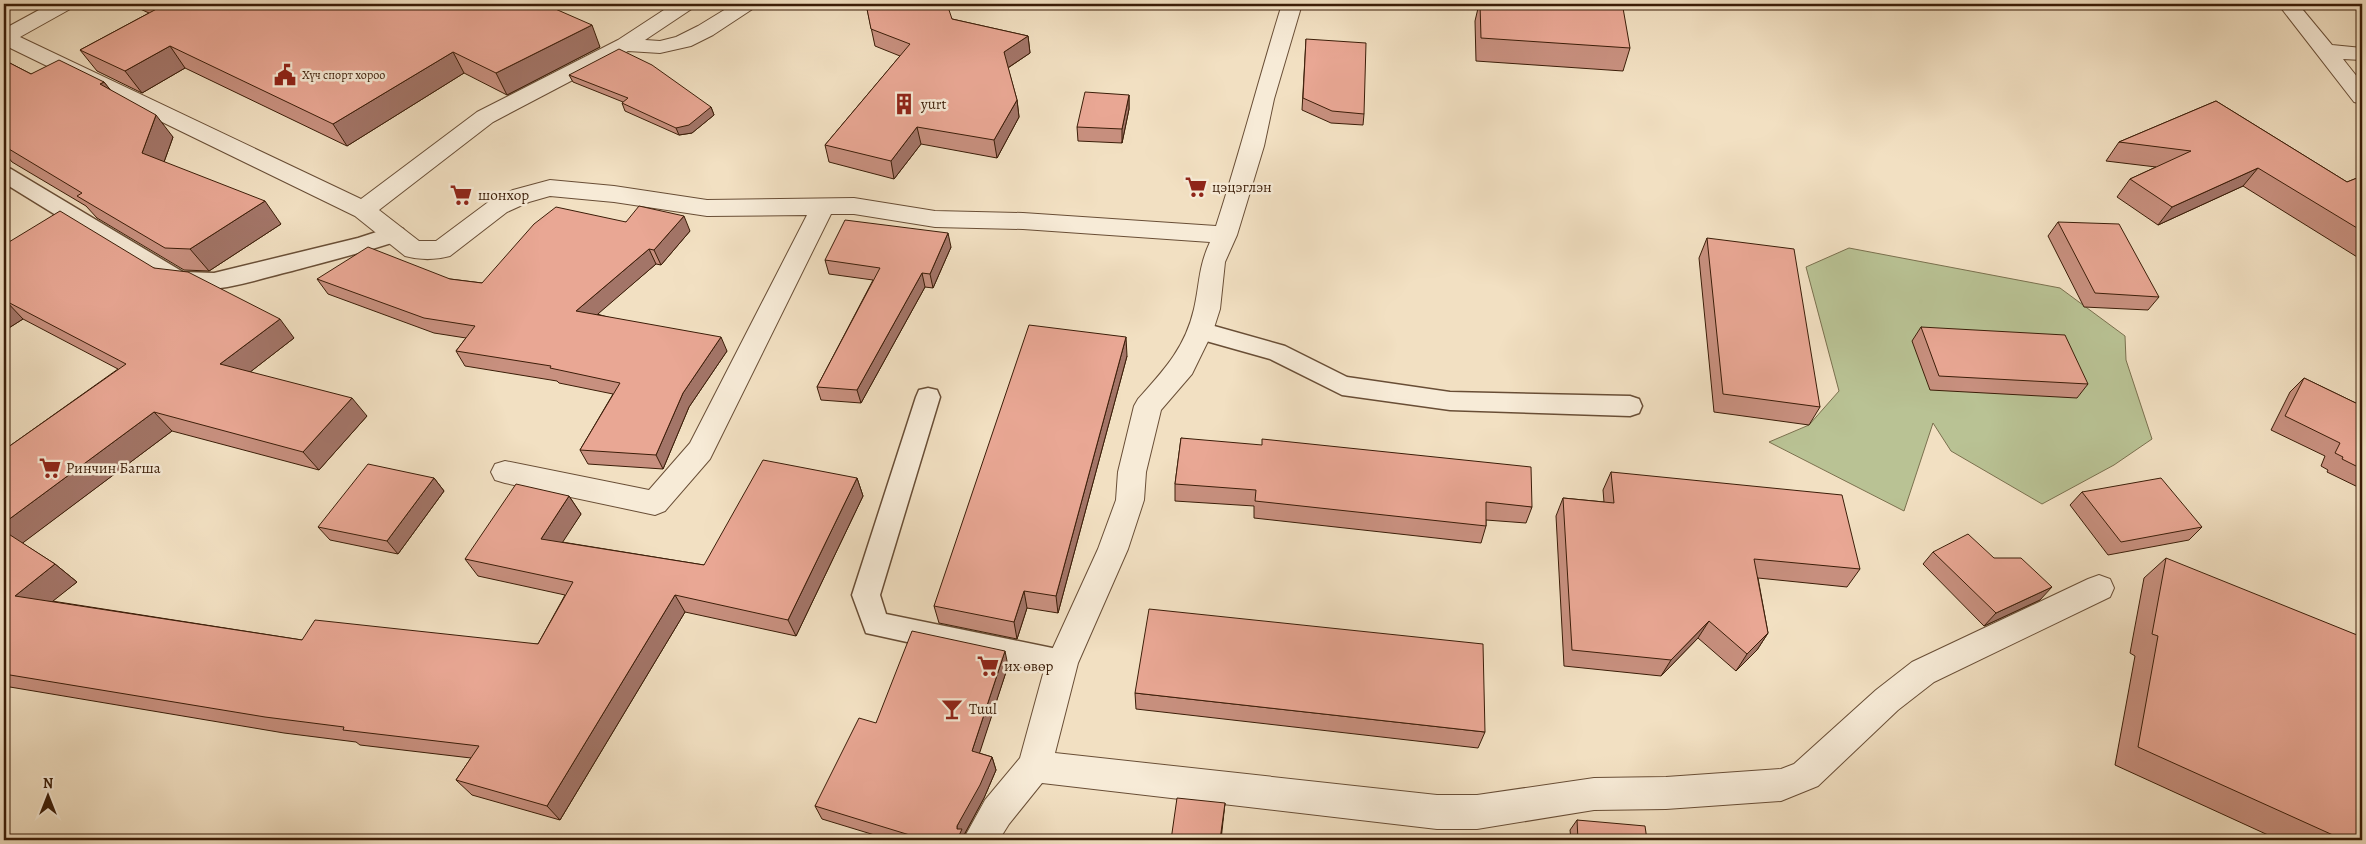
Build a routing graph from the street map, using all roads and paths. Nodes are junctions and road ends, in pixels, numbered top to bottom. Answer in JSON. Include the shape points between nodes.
{"nodes":[{"id":1,"x":65,"y":4,"type":"edge"},
{"id":2,"x":686,"y":4,"type":"edge"},
{"id":3,"x":747,"y":4,"type":"edge"},
{"id":4,"x":1292,"y":4,"type":"edge"},
{"id":5,"x":2288,"y":4,"type":"edge"},
{"id":6,"x":4,"y":37,"type":"edge"},
{"id":7,"x":625,"y":44,"type":"junction"},
{"id":8,"x":2325,"y":51,"type":"junction"},
{"id":9,"x":2362,"y":54,"type":"edge"},
{"id":10,"x":2362,"y":97,"type":"edge"},
{"id":11,"x":4,"y":174,"type":"edge"},
{"id":12,"x":823,"y":206,"type":"junction"},
{"id":13,"x":364,"y":210,"type":"junction"},
{"id":14,"x":395,"y":234,"type":"junction"},
{"id":15,"x":1225,"y":235,"type":"junction"},
{"id":16,"x":1200,"y":331,"type":"junction"},
{"id":17,"x":928,"y":397,"type":"dead end"},
{"id":18,"x":1630,"y":406,"type":"dead end"},
{"id":19,"x":505,"y":472,"type":"dead end"},
{"id":20,"x":2099,"y":588,"type":"dead end"},
{"id":21,"x":1062,"y":663,"type":"junction"},
{"id":22,"x":1036,"y":766,"type":"junction"},
{"id":23,"x":980,"y":840,"type":"edge"}],
"edges":[{"from":1,"to":6,"type":"street"},
{"from":2,"to":7,"type":"street"},
{"from":3,"to":7,"type":"street","via":[[682,42],[660,47]]},
{"from":4,"to":15,"type":"street"},
{"from":5,"to":8,"type":"street"},
{"from":6,"to":13,"type":"street"},
{"from":7,"to":13,"type":"street","via":[[485,117]]},
{"from":8,"to":9,"type":"street"},
{"from":8,"to":10,"type":"street"},
{"from":11,"to":14,"type":"lane","via":[[179,280],[214,280],[247,274]]},
{"from":12,"to":14,"type":"street","via":[[708,208],[550,188],[499,206],[441,250],[414,250]]},
{"from":12,"to":15,"type":"street","via":[[854,206],[935,218]]},
{"from":12,"to":19,"type":"street","via":[[700,452],[655,503]]},
{"from":13,"to":14,"type":"street"},
{"from":15,"to":16,"type":"street","via":[[1213,262],[1207,309]]},
{"from":16,"to":18,"type":"lane","via":[[1277,352],[1342,386],[1450,401]]},
{"from":16,"to":21,"type":"street","via":[[1183,367],[1148,406],[1132,472],[1130,500],[1113,549]]},
{"from":17,"to":21,"type":"lane","via":[[866,595],[876,624]]},
{"from":20,"to":22,"type":"street","via":[[1923,672],[1887,700],[1806,775],[1781,785],[1594,794],[1477,812],[1437,812]]},
{"from":21,"to":22,"type":"street"},
{"from":22,"to":23,"type":"street","via":[[997,812]]}]}
